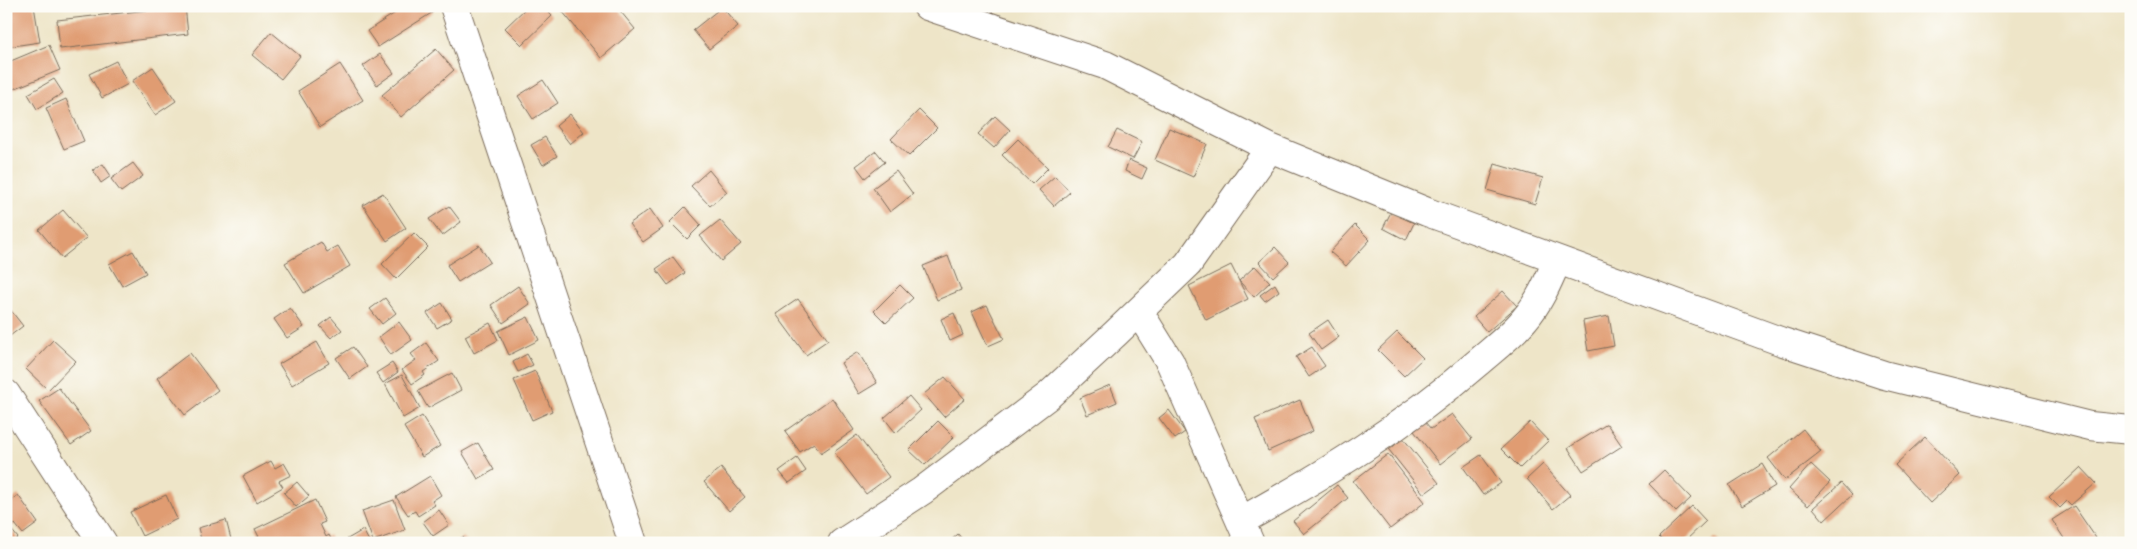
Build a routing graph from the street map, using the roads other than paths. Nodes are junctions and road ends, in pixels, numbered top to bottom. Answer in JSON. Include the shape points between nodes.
{"nodes":[{"id":1,"x":454,"y":6,"type":"edge"},
{"id":2,"x":927,"y":6,"type":"edge"},
{"id":3,"x":1270,"y":148,"type":"junction"},
{"id":4,"x":1557,"y":261,"type":"junction"},
{"id":5,"x":1139,"y":312,"type":"junction"},
{"id":6,"x":6,"y":394,"type":"edge"},
{"id":7,"x":2131,"y":430,"type":"edge"},
{"id":8,"x":1246,"y":532,"type":"edge"},
{"id":9,"x":103,"y":543,"type":"edge"},
{"id":10,"x":633,"y":543,"type":"edge"},
{"id":11,"x":842,"y":543,"type":"edge"}],
"edges":[{"from":1,"to":10,"type":"street"},
{"from":2,"to":3,"type":"street","via":[[1105,65]]},
{"from":3,"to":4,"type":"street"},
{"from":3,"to":5,"type":"street","via":[[1188,264]]},
{"from":4,"to":7,"type":"street","via":[[1884,375],[2090,426]]},
{"from":4,"to":8,"type":"street","via":[[1543,292],[1523,321],[1457,380]]},
{"from":5,"to":8,"type":"street","via":[[1170,362]]},
{"from":5,"to":11,"type":"street","via":[[1048,396],[922,491]]},
{"from":6,"to":9,"type":"street"}]}
